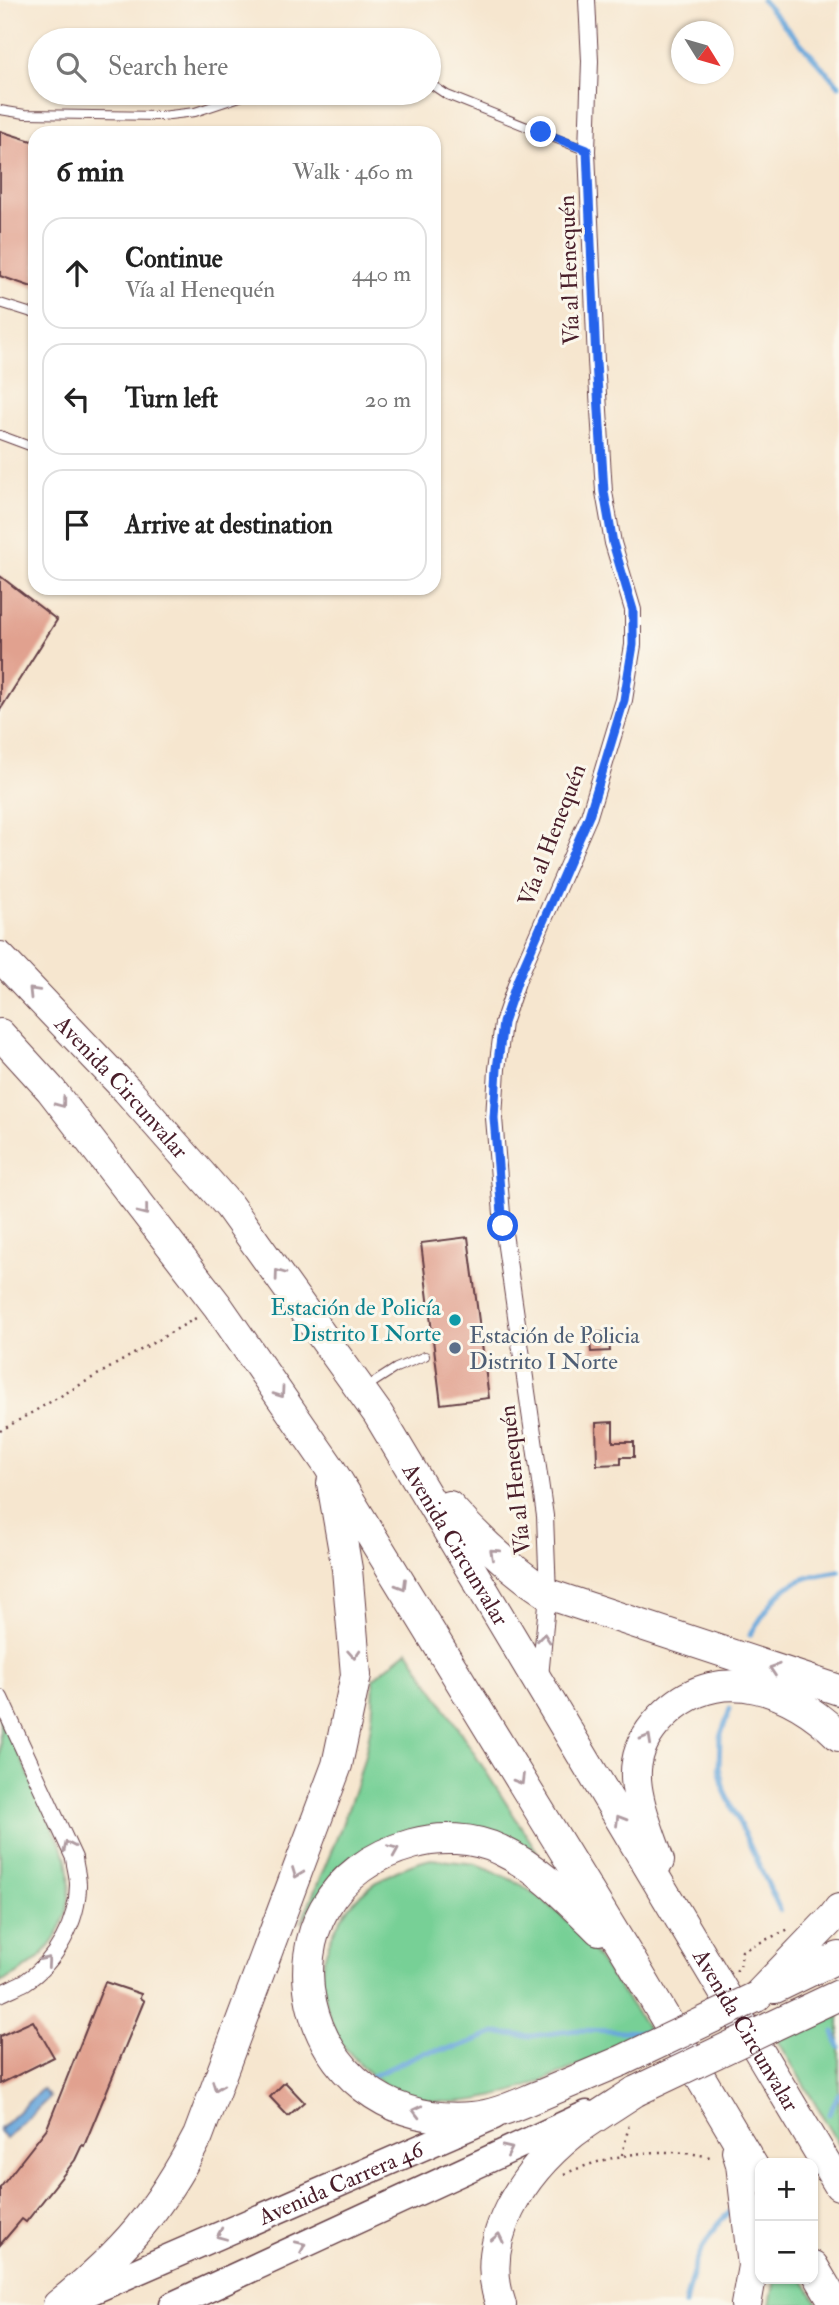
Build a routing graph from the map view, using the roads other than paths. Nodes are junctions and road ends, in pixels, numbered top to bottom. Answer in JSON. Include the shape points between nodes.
{"nodes":[{"id":1,"x":587,"y":0,"type":"edge"},
{"id":2,"x":441,"y":91,"type":"edge"},
{"id":3,"x":216,"y":105,"type":"edge"},
{"id":4,"x":0,"y":110,"type":"edge"},
{"id":5,"x":587,"y":150,"type":"junction"},
{"id":6,"x":0,"y":303,"type":"edge"},
{"id":7,"x":28,"y":312,"type":"edge"},
{"id":8,"x":0,"y":435,"type":"edge"},
{"id":9,"x":28,"y":445,"type":"edge"},
{"id":10,"x":0,"y":957,"type":"edge"},
{"id":11,"x":0,"y":1034,"type":"edge"},
{"id":12,"x":0,"y":1043,"type":"edge"},
{"id":13,"x":31,"y":1067,"type":"junction"},
{"id":14,"x":425,"y":1356,"type":"dead end"},
{"id":15,"x":370,"y":1402,"type":"junction"},
{"id":16,"x":328,"y":1465,"type":"junction"},
{"id":17,"x":548,"y":1594,"type":"junction"},
{"id":18,"x":539,"y":1682,"type":"junction"},
{"id":19,"x":839,"y":1690,"type":"edge"},
{"id":20,"x":0,"y":1698,"type":"edge"},
{"id":21,"x":839,"y":1736,"type":"edge"},
{"id":22,"x":839,"y":1909,"type":"edge"},
{"id":23,"x":680,"y":1920,"type":"junction"},
{"id":24,"x":839,"y":1957,"type":"edge"},
{"id":25,"x":632,"y":1962,"type":"junction"},
{"id":26,"x":0,"y":1994,"type":"edge"},
{"id":27,"x":755,"y":1997,"type":"junction"},
{"id":28,"x":839,"y":1998,"type":"edge"},
{"id":29,"x":621,"y":2062,"type":"junction"},
{"id":30,"x":636,"y":2091,"type":"junction"},
{"id":31,"x":751,"y":2171,"type":"edge"},
{"id":32,"x":837,"y":2180,"type":"edge"},
{"id":33,"x":818,"y":2274,"type":"edge"},
{"id":34,"x":59,"y":2305,"type":"edge"},
{"id":35,"x":173,"y":2305,"type":"edge"},
{"id":36,"x":501,"y":2305,"type":"edge"},
{"id":37,"x":746,"y":2305,"type":"edge"},
{"id":38,"x":836,"y":2305,"type":"edge"}],
"edges":[{"from":1,"to":5,"type":"street","name":"Vía al Henequén"},
{"from":2,"to":5,"type":"lane"},
{"from":3,"to":4,"type":"lane","via":[[161,116]]},
{"from":5,"to":17,"type":"street","name":"Vía al Henequén","via":[[604,492],[633,610],[633,645],[624,700],[589,816],[503,1023],[494,1118],[503,1226],[545,1516]]},
{"from":6,"to":7,"type":"lane"},
{"from":8,"to":9,"type":"lane"},
{"from":15,"to":10,"type":"highway","name":"Avenida Circunvalar","one_way":true,"via":[[229,1206]]},
{"from":11,"to":13,"type":"highway"},
{"from":12,"to":13,"type":"street"},
{"from":13,"to":16,"type":"highway","one_way":true,"via":[[217,1305]]},
{"from":14,"to":15,"type":"lane","via":[[396,1368]]},
{"from":17,"to":15,"type":"highway","one_way":true,"via":[[516,1573],[477,1537]]},
{"from":15,"to":18,"type":"highway","name":"Avenida Circunvalar"},
{"from":16,"to":25,"type":"highway","one_way":true},
{"from":16,"to":34,"type":"highway","one_way":true,"via":[[348,1569],[356,1675],[337,1765],[198,2136],[152,2214],[127,2244]]},
{"from":18,"to":17,"type":"street","name":"Vía al Henequén","one_way":true},
{"from":19,"to":17,"type":"highway","one_way":true},
{"from":23,"to":18,"type":"highway","name":"Avenida Circunvalar","one_way":true},
{"from":26,"to":20,"type":"street","one_way":true,"via":[[46,1964],[64,1939],[75,1913],[78,1884],[74,1858]]},
{"from":23,"to":21,"type":"highway","one_way":true,"via":[[645,1821],[635,1775],[645,1739],[659,1720],[697,1693],[748,1686],[796,1703]]},
{"from":22,"to":27,"type":"highway"},
{"from":23,"to":32,"type":"highway","name":"Avenida Circunvalar"},
{"from":24,"to":27,"type":"highway"},
{"from":29,"to":25,"type":"highway","one_way":true,"via":[[501,2111],[448,2117],[409,2110],[357,2082],[331,2054],[313,2012],[309,1957],[321,1917],[361,1868],[402,1846],[427,1839],[459,1839],[499,1849],[540,1875]]},
{"from":25,"to":31,"type":"highway"},
{"from":27,"to":29,"type":"highway","bridge":true},
{"from":28,"to":30,"type":"highway","bridge":true},
{"from":29,"to":34,"type":"main road","name":"Avenida Carrera 46","one_way":true},
{"from":35,"to":30,"type":"main road","name":"Avenida Carrera 46","one_way":true},
{"from":36,"to":30,"type":"highway","one_way":true,"via":[[495,2247],[501,2223],[525,2184],[574,2133]]},
{"from":31,"to":37,"type":"highway","via":[[754,2266]]},
{"from":33,"to":38,"type":"highway"}]}
